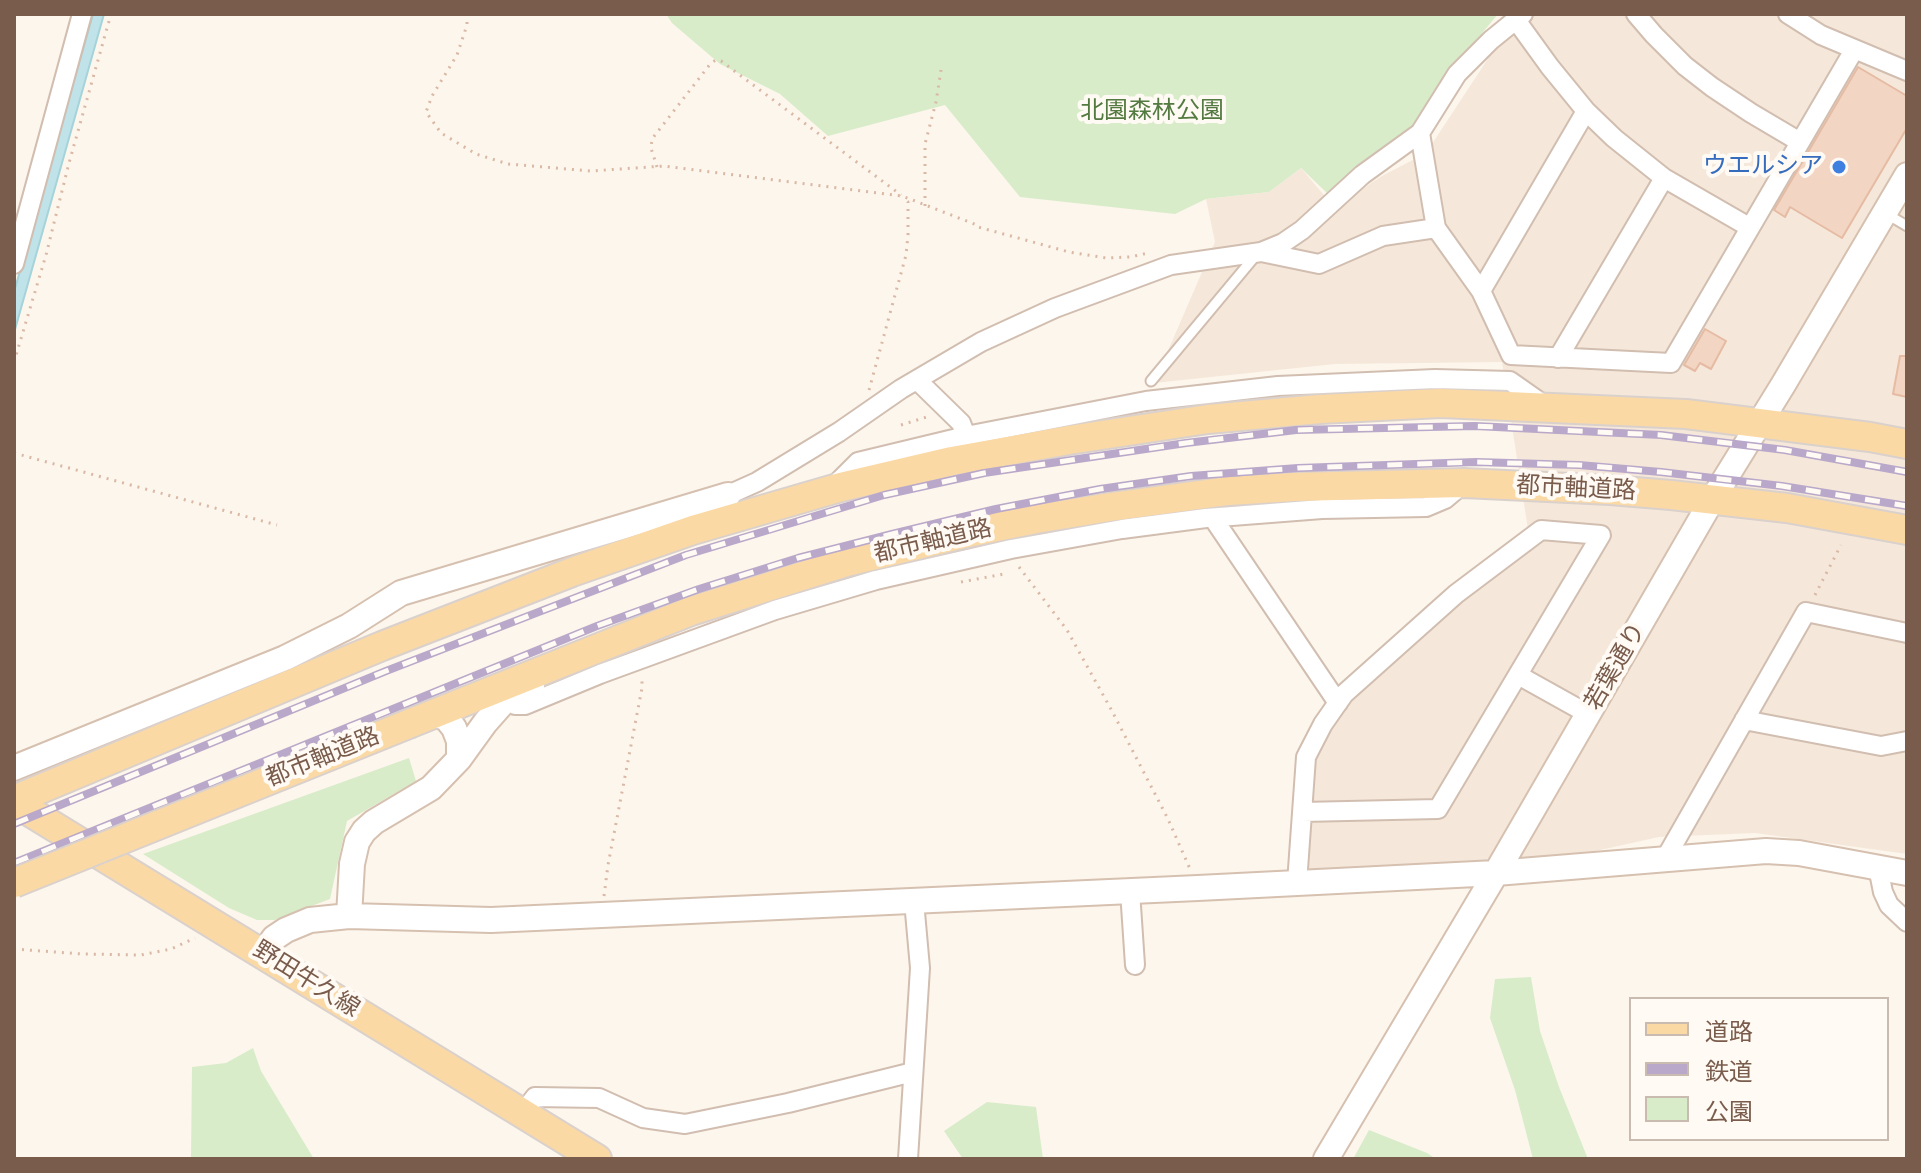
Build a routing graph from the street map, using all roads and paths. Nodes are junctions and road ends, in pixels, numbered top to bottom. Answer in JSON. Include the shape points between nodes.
{"nodes":[{"id":1,"x":82,"y":14,"type":"edge"},
{"id":2,"x":111,"y":14,"type":"edge"},
{"id":3,"x":467,"y":14,"type":"edge"},
{"id":4,"x":1636,"y":14,"type":"edge"},
{"id":5,"x":1788,"y":14,"type":"edge"},
{"id":6,"x":1520,"y":17,"type":"edge"},
{"id":7,"x":1854,"y":50,"type":"junction"},
{"id":8,"x":941,"y":70,"type":"dead end"},
{"id":9,"x":1907,"y":71,"type":"edge"},
{"id":10,"x":1586,"y":111,"type":"junction"},
{"id":11,"x":1420,"y":133,"type":"junction"},
{"id":12,"x":1800,"y":142,"type":"junction"},
{"id":13,"x":657,"y":167,"type":"junction"},
{"id":14,"x":1907,"y":175,"type":"edge"},
{"id":15,"x":1664,"y":178,"type":"junction"},
{"id":16,"x":902,"y":196,"type":"junction"},
{"id":17,"x":925,"y":206,"type":"junction"},
{"id":18,"x":1885,"y":213,"type":"junction"},
{"id":19,"x":1907,"y":226,"type":"edge"},
{"id":20,"x":1749,"y":227,"type":"junction"},
{"id":21,"x":1436,"y":228,"type":"junction"},
{"id":22,"x":1160,"y":251,"type":"dead end"},
{"id":23,"x":1260,"y":253,"type":"junction"},
{"id":24,"x":14,"y":264,"type":"edge"},
{"id":25,"x":1481,"y":291,"type":"junction"},
{"id":26,"x":1558,"y":358,"type":"junction"},
{"id":27,"x":14,"y":362,"type":"edge"},
{"id":28,"x":917,"y":380,"type":"junction"},
{"id":29,"x":1151,"y":381,"type":"dead end"},
{"id":30,"x":1547,"y":407,"type":"junction"},
{"id":31,"x":872,"y":409,"type":"junction"},
{"id":32,"x":938,"y":414,"type":"dead end"},
{"id":33,"x":1760,"y":423,"type":"junction"},
{"id":34,"x":901,"y":425,"type":"dead end"},
{"id":35,"x":966,"y":436,"type":"junction"},
{"id":36,"x":1907,"y":444,"type":"edge"},
{"id":37,"x":14,"y":453,"type":"edge"},
{"id":38,"x":1464,"y":483,"type":"junction"},
{"id":39,"x":830,"y":490,"type":"junction"},
{"id":40,"x":728,"y":495,"type":"joint"},
{"id":41,"x":1712,"y":500,"type":"junction"},
{"id":42,"x":1213,"y":518,"type":"junction"},
{"id":43,"x":277,"y":525,"type":"dead end"},
{"id":44,"x":1907,"y":530,"type":"edge"},
{"id":45,"x":1841,"y":545,"type":"dead end"},
{"id":46,"x":1011,"y":549,"type":"junction"},
{"id":47,"x":1004,"y":574,"type":"dead end"},
{"id":48,"x":961,"y":582,"type":"dead end"},
{"id":49,"x":1806,"y":612,"type":"junction"},
{"id":50,"x":667,"y":621,"type":"junction"},
{"id":51,"x":1907,"y":633,"type":"edge"},
{"id":52,"x":693,"y":639,"type":"junction"},
{"id":53,"x":636,"y":647,"type":"junction"},
{"id":54,"x":1518,"y":675,"type":"junction"},
{"id":55,"x":503,"y":692,"type":"junction"},
{"id":56,"x":1338,"y":703,"type":"junction"},
{"id":57,"x":1588,"y":714,"type":"junction"},
{"id":58,"x":421,"y":718,"type":"junction"},
{"id":59,"x":1744,"y":720,"type":"junction"},
{"id":60,"x":1907,"y":741,"type":"edge"},
{"id":61,"x":459,"y":759,"type":"junction"},
{"id":62,"x":14,"y":768,"type":"edge"},
{"id":63,"x":14,"y":801,"type":"edge"},
{"id":64,"x":1302,"y":812,"type":"junction"},
{"id":65,"x":1665,"y":859,"type":"junction"},
{"id":66,"x":1878,"y":867,"type":"junction"},
{"id":67,"x":1496,"y":873,"type":"junction"},
{"id":68,"x":1907,"y":873,"type":"edge"},
{"id":69,"x":14,"y":883,"type":"edge"},
{"id":70,"x":1297,"y":883,"type":"junction"},
{"id":71,"x":1198,"y":888,"type":"junction"},
{"id":72,"x":1130,"y":891,"type":"junction"},
{"id":73,"x":914,"y":901,"type":"junction"},
{"id":74,"x":602,"y":915,"type":"junction"},
{"id":75,"x":349,"y":916,"type":"junction"},
{"id":76,"x":1907,"y":922,"type":"edge"},
{"id":77,"x":217,"y":926,"type":"junction"},
{"id":78,"x":14,"y":949,"type":"edge"},
{"id":79,"x":263,"y":954,"type":"junction"},
{"id":80,"x":1135,"y":965,"type":"dead end"},
{"id":81,"x":913,"y":1072,"type":"junction"},
{"id":82,"x":523,"y":1113,"type":"junction"},
{"id":83,"x":597,"y":1159,"type":"edge"},
{"id":84,"x":908,"y":1159,"type":"edge"},
{"id":85,"x":1326,"y":1159,"type":"edge"}],
"edges":[{"from":1,"to":24,"type":"street"},
{"from":2,"to":27,"type":"path"},
{"from":3,"to":13,"type":"path","via":[[457,55],[426,112],[441,133],[476,154],[508,164],[591,171]]},
{"from":4,"to":12,"type":"street","via":[[1685,66]]},
{"from":5,"to":7,"type":"street"},
{"from":6,"to":10,"type":"street","via":[[1550,67]]},
{"from":6,"to":11,"type":"street","via":[[1457,74]]},
{"from":7,"to":9,"type":"street"},
{"from":7,"to":12,"type":"street"},
{"from":8,"to":17,"type":"path","via":[[925,144]]},
{"from":10,"to":15,"type":"street"},
{"from":10,"to":25,"type":"street"},
{"from":11,"to":21,"type":"street"},
{"from":11,"to":23,"type":"street","via":[[1362,175],[1302,230]]},
{"from":12,"to":20,"type":"street"},
{"from":13,"to":16,"type":"path"},
{"from":13,"to":16,"type":"path","via":[[652,139],[716,60]]},
{"from":14,"to":18,"type":"street","name":"若葉通り"},
{"from":15,"to":20,"type":"street"},
{"from":15,"to":26,"type":"street"},
{"from":16,"to":17,"type":"path"},
{"from":16,"to":31,"type":"path","via":[[908,202],[906,255],[867,397]]},
{"from":17,"to":22,"type":"path","via":[[1069,252],[1106,258]]},
{"from":18,"to":19,"type":"lane"},
{"from":18,"to":33,"type":"street","name":"若葉通り"},
{"from":20,"to":26,"type":"street","via":[[1671,363]]},
{"from":21,"to":23,"type":"street","via":[[1383,236],[1319,264]]},
{"from":21,"to":25,"type":"street"},
{"from":23,"to":28,"type":"street","via":[[1183,263],[1141,276],[993,336]]},
{"from":23,"to":29,"type":"lane"},
{"from":25,"to":26,"type":"street","via":[[1511,355]]},
{"from":28,"to":31,"type":"street"},
{"from":28,"to":35,"type":"street","via":[[961,423]]},
{"from":30,"to":33,"type":"main road"},
{"from":30,"to":35,"type":"street","via":[[1510,381],[1278,386],[1146,401]]},
{"from":30,"to":39,"type":"main road","via":[[1441,403],[1208,419],[966,458]]},
{"from":31,"to":40,"type":"street"},
{"from":32,"to":34,"type":"path"},
{"from":33,"to":36,"type":"main road"},
{"from":33,"to":41,"type":"street","name":"若葉通り"},
{"from":35,"to":39,"type":"street","via":[[858,462]]},
{"from":37,"to":43,"type":"path"},
{"from":38,"to":41,"type":"main road","name":"都市軸道路"},
{"from":38,"to":42,"type":"street","via":[[1426,507]]},
{"from":38,"to":50,"type":"main road","name":"都市軸道路","via":[[1228,491],[1036,519],[847,562]]},
{"from":39,"to":63,"type":"main road","via":[[572,572]]},
{"from":40,"to":62,"type":"street","via":[[401,593],[285,658]]},
{"from":41,"to":44,"type":"main road","name":"都市軸道路"},
{"from":41,"to":57,"type":"street","name":"若葉通り"},
{"from":42,"to":46,"type":"street"},
{"from":42,"to":56,"type":"street"},
{"from":45,"to":49,"type":"path"},
{"from":46,"to":52,"type":"street","via":[[876,580]]},
{"from":46,"to":71,"type":"path","via":[[1097,684]]},
{"from":47,"to":48,"type":"path"},
{"from":49,"to":51,"type":"street"},
{"from":49,"to":59,"type":"street"},
{"from":50,"to":52,"type":"street"},
{"from":50,"to":53,"type":"main road","name":"都市軸道路"},
{"from":52,"to":53,"type":"street"},
{"from":53,"to":55,"type":"main road","name":"都市軸道路"},
{"from":53,"to":74,"type":"path","via":[[642,688]]},
{"from":54,"to":56,"type":"street","via":[[1601,535],[1541,530],[1456,594]]},
{"from":54,"to":57,"type":"street"},
{"from":54,"to":64,"type":"street","via":[[1438,809]]},
{"from":55,"to":58,"type":"main road","name":"都市軸道路"},
{"from":55,"to":61,"type":"street"},
{"from":56,"to":64,"type":"street","via":[[1306,757]]},
{"from":57,"to":67,"type":"street","name":"若葉通り"},
{"from":58,"to":61,"type":"street","via":[[446,718],[459,741]]},
{"from":58,"to":69,"type":"main road","name":"都市軸道路","bridge":true},
{"from":59,"to":60,"type":"street","via":[[1881,746]]},
{"from":59,"to":65,"type":"street"},
{"from":61,"to":75,"type":"street","via":[[431,788],[364,831],[352,864]]},
{"from":63,"to":77,"type":"main road","name":"野田牛久線"},
{"from":64,"to":70,"type":"street"},
{"from":65,"to":66,"type":"street","via":[[1766,851]]},
{"from":65,"to":67,"type":"street"},
{"from":66,"to":68,"type":"street"},
{"from":66,"to":76,"type":"street","via":[[1889,905]]},
{"from":67,"to":70,"type":"street"},
{"from":67,"to":85,"type":"street","name":"若葉通り"},
{"from":70,"to":71,"type":"street"},
{"from":71,"to":72,"type":"street"},
{"from":72,"to":73,"type":"street"},
{"from":72,"to":80,"type":"street"},
{"from":73,"to":74,"type":"street"},
{"from":73,"to":81,"type":"street","via":[[920,968]]},
{"from":74,"to":75,"type":"street","via":[[491,920]]},
{"from":75,"to":79,"type":"street","via":[[310,920],[286,930]]},
{"from":77,"to":78,"type":"path","via":[[171,949],[141,955]]},
{"from":77,"to":79,"type":"main road","name":"野田牛久線"},
{"from":79,"to":82,"type":"main road","name":"野田牛久線"},
{"from":81,"to":82,"type":"street","via":[[685,1124],[643,1118],[599,1098],[535,1097]]},
{"from":81,"to":84,"type":"street"},
{"from":82,"to":83,"type":"main road","name":"野田牛久線"}]}
